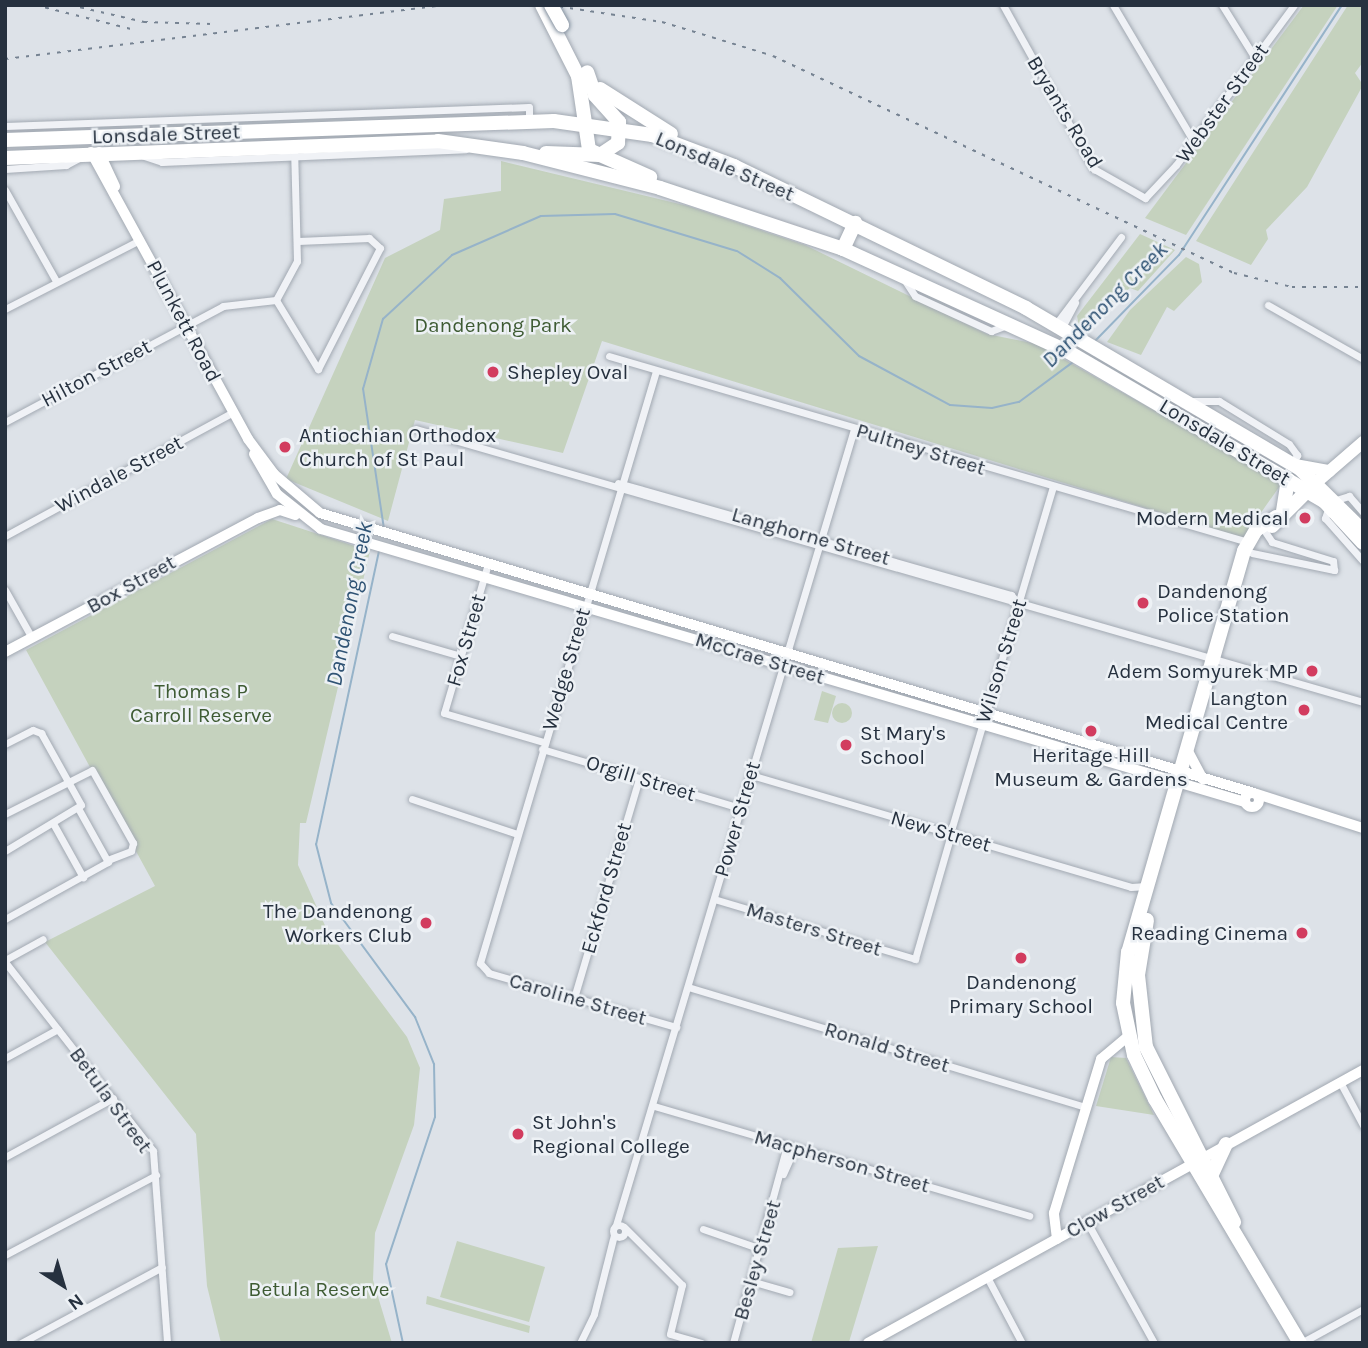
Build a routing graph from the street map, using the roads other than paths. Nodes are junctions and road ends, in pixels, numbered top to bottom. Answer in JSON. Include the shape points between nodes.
{"nodes":[{"id":1,"x":542,"y":5,"type":"edge"},
{"id":2,"x":551,"y":5,"type":"edge"},
{"id":3,"x":1003,"y":5,"type":"edge"},
{"id":4,"x":1113,"y":5,"type":"edge"},
{"id":5,"x":1222,"y":5,"type":"edge"},
{"id":6,"x":1294,"y":5,"type":"edge"},
{"id":7,"x":557,"y":25,"type":"junction"},
{"id":8,"x":1255,"y":58,"type":"junction"},
{"id":9,"x":583,"y":78,"type":"junction"},
{"id":10,"x":165,"y":120,"type":"junction"},
{"id":11,"x":554,"y":121,"type":"junction"},
{"id":12,"x":584,"y":124,"type":"junction"},
{"id":13,"x":5,"y":125,"type":"edge"},
{"id":14,"x":621,"y":128,"type":"junction"},
{"id":15,"x":88,"y":130,"type":"junction"},
{"id":16,"x":144,"y":134,"type":"junction"},
{"id":17,"x":294,"y":137,"type":"junction"},
{"id":18,"x":5,"y":140,"type":"edge"},
{"id":19,"x":1194,"y":142,"type":"junction"},
{"id":20,"x":680,"y":143,"type":"junction"},
{"id":21,"x":93,"y":152,"type":"junction"},
{"id":22,"x":534,"y":155,"type":"junction"},
{"id":23,"x":593,"y":155,"type":"junction"},
{"id":24,"x":5,"y":158,"type":"edge"},
{"id":25,"x":5,"y":169,"type":"edge"},
{"id":26,"x":660,"y":188,"type":"junction"},
{"id":27,"x":5,"y":190,"type":"edge"},
{"id":28,"x":1147,"y":197,"type":"joint"},
{"id":29,"x":855,"y":223,"type":"junction"},
{"id":30,"x":1121,"y":237,"type":"dead end"},
{"id":31,"x":140,"y":240,"type":"junction"},
{"id":32,"x":298,"y":241,"type":"junction"},
{"id":33,"x":843,"y":248,"type":"junction"},
{"id":34,"x":56,"y":281,"type":"junction"},
{"id":35,"x":276,"y":300,"type":"junction"},
{"id":36,"x":1268,"y":305,"type":"dead end"},
{"id":37,"x":5,"y":309,"type":"edge"},
{"id":38,"x":187,"y":325,"type":"junction"},
{"id":39,"x":1063,"y":330,"type":"junction"},
{"id":40,"x":1047,"y":342,"type":"junction"},
{"id":41,"x":609,"y":356,"type":"dead end"},
{"id":42,"x":1098,"y":359,"type":"junction"},
{"id":43,"x":1363,"y":359,"type":"edge"},
{"id":44,"x":656,"y":371,"type":"junction"},
{"id":45,"x":1185,"y":401,"type":"junction"},
{"id":46,"x":1220,"y":402,"type":"junction"},
{"id":47,"x":233,"y":412,"type":"junction"},
{"id":48,"x":5,"y":422,"type":"edge"},
{"id":49,"x":1227,"y":427,"type":"junction"},
{"id":50,"x":416,"y":429,"type":"dead end"},
{"id":51,"x":854,"y":429,"type":"junction"},
{"id":52,"x":248,"y":439,"type":"junction"},
{"id":53,"x":1363,"y":442,"type":"edge"},
{"id":54,"x":1294,"y":465,"type":"junction"},
{"id":55,"x":1288,"y":479,"type":"junction"},
{"id":56,"x":1318,"y":481,"type":"junction"},
{"id":57,"x":619,"y":486,"type":"junction"},
{"id":58,"x":1052,"y":489,"type":"junction"},
{"id":59,"x":283,"y":500,"type":"junction"},
{"id":60,"x":1332,"y":503,"type":"junction"},
{"id":61,"x":307,"y":504,"type":"junction"},
{"id":62,"x":1363,"y":512,"type":"edge"},
{"id":63,"x":1279,"y":514,"type":"junction"},
{"id":64,"x":258,"y":518,"type":"junction"},
{"id":65,"x":308,"y":522,"type":"junction"},
{"id":66,"x":1363,"y":531,"type":"edge"},
{"id":67,"x":1266,"y":533,"type":"junction"},
{"id":68,"x":5,"y":536,"type":"edge"},
{"id":69,"x":364,"y":536,"type":"junction"},
{"id":70,"x":821,"y":538,"type":"junction"},
{"id":71,"x":1363,"y":543,"type":"edge"},
{"id":72,"x":1245,"y":547,"type":"junction"},
{"id":73,"x":817,"y":549,"type":"junction"},
{"id":74,"x":1363,"y":561,"type":"edge"},
{"id":75,"x":486,"y":573,"type":"junction"},
{"id":76,"x":5,"y":590,"type":"edge"},
{"id":77,"x":586,"y":600,"type":"junction"},
{"id":78,"x":1018,"y":603,"type":"junction"},
{"id":79,"x":392,"y":636,"type":"dead end"},
{"id":80,"x":32,"y":638,"type":"junction"},
{"id":81,"x":5,"y":652,"type":"edge"},
{"id":82,"x":461,"y":656,"type":"junction"},
{"id":83,"x":784,"y":660,"type":"junction"},
{"id":84,"x":1216,"y":661,"type":"junction"},
{"id":85,"x":1363,"y":702,"type":"edge"},
{"id":86,"x":444,"y":713,"type":"joint"},
{"id":87,"x":983,"y":719,"type":"junction"},
{"id":88,"x":5,"y":744,"type":"edge"},
{"id":89,"x":543,"y":745,"type":"junction"},
{"id":90,"x":1189,"y":753,"type":"junction"},
{"id":91,"x":751,"y":775,"type":"junction"},
{"id":92,"x":639,"y":778,"type":"junction"},
{"id":93,"x":1203,"y":779,"type":"junction"},
{"id":94,"x":67,"y":781,"type":"junction"},
{"id":95,"x":1180,"y":785,"type":"junction"},
{"id":96,"x":412,"y":799,"type":"dead end"},
{"id":97,"x":1253,"y":799,"type":"junction"},
{"id":98,"x":740,"y":808,"type":"junction"},
{"id":99,"x":79,"y":810,"type":"junction"},
{"id":100,"x":5,"y":814,"type":"edge"},
{"id":101,"x":54,"y":825,"type":"junction"},
{"id":102,"x":1363,"y":828,"type":"edge"},
{"id":103,"x":517,"y":834,"type":"junction"},
{"id":104,"x":951,"y":834,"type":"junction"},
{"id":105,"x":5,"y":851,"type":"edge"},
{"id":106,"x":1160,"y":857,"type":"junction"},
{"id":107,"x":110,"y":859,"type":"junction"},
{"id":108,"x":83,"y":877,"type":"junction"},
{"id":109,"x":1146,"y":892,"type":"junction"},
{"id":110,"x":714,"y":899,"type":"junction"},
{"id":111,"x":6,"y":916,"type":"edge"},
{"id":112,"x":43,"y":939,"type":"dead end"},
{"id":113,"x":915,"y":959,"type":"joint"},
{"id":114,"x":5,"y":961,"type":"edge"},
{"id":115,"x":481,"y":968,"type":"joint"},
{"id":116,"x":688,"y":987,"type":"junction"},
{"id":117,"x":1133,"y":988,"type":"junction"},
{"id":118,"x":574,"y":998,"type":"junction"},
{"id":119,"x":676,"y":1027,"type":"junction"},
{"id":120,"x":58,"y":1029,"type":"junction"},
{"id":121,"x":1128,"y":1036,"type":"junction"},
{"id":122,"x":5,"y":1058,"type":"edge"},
{"id":123,"x":1363,"y":1070,"type":"edge"},
{"id":124,"x":1340,"y":1082,"type":"junction"},
{"id":125,"x":113,"y":1098,"type":"junction"},
{"id":126,"x":654,"y":1106,"type":"junction"},
{"id":127,"x":1086,"y":1107,"type":"junction"},
{"id":128,"x":1363,"y":1125,"type":"edge"},
{"id":129,"x":791,"y":1146,"type":"junction"},
{"id":130,"x":1209,"y":1153,"type":"junction"},
{"id":131,"x":5,"y":1157,"type":"edge"},
{"id":132,"x":1212,"y":1174,"type":"junction"},
{"id":133,"x":156,"y":1175,"type":"junction"},
{"id":134,"x":1029,"y":1216,"type":"dead end"},
{"id":135,"x":1087,"y":1222,"type":"junction"},
{"id":136,"x":1234,"y":1223,"type":"junction"},
{"id":137,"x":703,"y":1229,"type":"dead end"},
{"id":138,"x":620,"y":1231,"type":"junction"},
{"id":139,"x":1062,"y":1236,"type":"junction"},
{"id":140,"x":761,"y":1249,"type":"junction"},
{"id":141,"x":5,"y":1255,"type":"edge"},
{"id":142,"x":162,"y":1267,"type":"junction"},
{"id":143,"x":987,"y":1278,"type":"junction"},
{"id":144,"x":751,"y":1281,"type":"junction"},
{"id":145,"x":789,"y":1292,"type":"dead end"},
{"id":146,"x":1363,"y":1309,"type":"edge"},
{"id":147,"x":670,"y":1334,"type":"junction"},
{"id":148,"x":21,"y":1343,"type":"edge"},
{"id":149,"x":167,"y":1343,"type":"edge"},
{"id":150,"x":580,"y":1343,"type":"edge"},
{"id":151,"x":666,"y":1343,"type":"edge"},
{"id":152,"x":702,"y":1343,"type":"edge"},
{"id":153,"x":733,"y":1343,"type":"edge"},
{"id":154,"x":868,"y":1343,"type":"edge"},
{"id":155,"x":1022,"y":1343,"type":"edge"},
{"id":156,"x":1154,"y":1343,"type":"edge"},
{"id":157,"x":1301,"y":1343,"type":"edge"}],
"edges":[{"from":1,"to":7,"type":"highway"},
{"from":2,"to":7,"type":"highway","bridge":true},
{"from":3,"to":28,"type":"street","name":"Bryants Road","via":[[1094,169]]},
{"from":4,"to":19,"type":"street"},
{"from":5,"to":8,"type":"street"},
{"from":6,"to":8,"type":"street","name":"Webster Street"},
{"from":7,"to":9,"type":"highway"},
{"from":8,"to":19,"type":"street","name":"Webster Street"},
{"from":9,"to":11,"type":"highway","via":[[573,104]]},
{"from":9,"to":12,"type":"highway"},
{"from":9,"to":14,"type":"highway"},
{"from":9,"to":20,"type":"highway"},
{"from":10,"to":15,"type":"street","name":"Lonsdale Street"},
{"from":10,"to":16,"type":"street"},
{"from":10,"to":17,"type":"street","name":"Lonsdale Street"},
{"from":11,"to":12,"type":"highway","name":"Lonsdale Street"},
{"from":11,"to":17,"type":"highway","name":"Lonsdale Street","via":[[529,114],[493,115]]},
{"from":12,"to":14,"type":"highway","name":"Lonsdale Street"},
{"from":12,"to":23,"type":"highway"},
{"from":13,"to":15,"type":"street","name":"Lonsdale Street"},
{"from":14,"to":20,"type":"highway","name":"Lonsdale Street"},
{"from":14,"to":23,"type":"highway","via":[[614,147]]},
{"from":15,"to":16,"type":"highway","name":"Lonsdale Street"},
{"from":15,"to":18,"type":"highway","name":"Lonsdale Street"},
{"from":15,"to":21,"type":"highway"},
{"from":16,"to":17,"type":"highway","name":"Lonsdale Street"},
{"from":17,"to":21,"type":"highway","name":"Lonsdale Street"},
{"from":17,"to":22,"type":"highway","name":"Lonsdale Street","via":[[476,144]]},
{"from":17,"to":32,"type":"street"},
{"from":19,"to":28,"type":"street","name":"Webster Street"},
{"from":20,"to":29,"type":"highway","name":"Lonsdale Street"},
{"from":21,"to":24,"type":"highway","name":"Lonsdale Street"},
{"from":21,"to":25,"type":"street","name":"Lonsdale Street","via":[[66,165]]},
{"from":21,"to":31,"type":"main road","name":"Plunkett Road"},
{"from":22,"to":23,"type":"highway"},
{"from":22,"to":26,"type":"highway","name":"Lonsdale Street"},
{"from":23,"to":26,"type":"highway","via":[[654,178]]},
{"from":26,"to":33,"type":"highway","name":"Lonsdale Street"},
{"from":27,"to":34,"type":"street"},
{"from":29,"to":33,"type":"highway"},
{"from":29,"to":39,"type":"highway","name":"Lonsdale Street"},
{"from":30,"to":39,"type":"street","via":[[1078,296]]},
{"from":31,"to":34,"type":"street"},
{"from":31,"to":38,"type":"main road","name":"Plunkett Road"},
{"from":32,"to":35,"type":"street","via":[[290,279]]},
{"from":32,"to":35,"type":"street","via":[[369,237],[380,248],[318,369]]},
{"from":33,"to":40,"type":"highway","name":"Lonsdale Street"},
{"from":34,"to":37,"type":"street"},
{"from":35,"to":38,"type":"street","name":"Hilton Street","via":[[233,302]]},
{"from":36,"to":43,"type":"street"},
{"from":38,"to":47,"type":"main road","name":"Plunkett Road"},
{"from":38,"to":48,"type":"street","name":"Hilton Street"},
{"from":39,"to":40,"type":"highway"},
{"from":39,"to":42,"type":"highway","name":"Lonsdale Street"},
{"from":40,"to":42,"type":"highway","name":"Lonsdale Street"},
{"from":41,"to":44,"type":"street","name":"Pultney Street"},
{"from":42,"to":45,"type":"highway","name":"Lonsdale Street"},
{"from":42,"to":55,"type":"highway","name":"Lonsdale Street"},
{"from":44,"to":51,"type":"street","name":"Pultney Street"},
{"from":44,"to":57,"type":"street","name":"Wedge Street"},
{"from":45,"to":46,"type":"street","name":"Lonsdale Street"},
{"from":45,"to":49,"type":"highway","name":"Lonsdale Street"},
{"from":46,"to":49,"type":"street"},
{"from":46,"to":54,"type":"street","name":"Lonsdale Street","via":[[1291,445]]},
{"from":47,"to":52,"type":"main road","name":"Plunkett Road"},
{"from":47,"to":68,"type":"street","name":"Windale Street"},
{"from":49,"to":54,"type":"highway","name":"Lonsdale Street"},
{"from":50,"to":57,"type":"street","name":"Langhorne Street"},
{"from":51,"to":58,"type":"street","name":"Pultney Street"},
{"from":51,"to":70,"type":"street","name":"Power Street"},
{"from":52,"to":59,"type":"main road","name":"Plunkett Road"},
{"from":52,"to":61,"type":"main road","name":"Plunkett Road"},
{"from":53,"to":56,"type":"main road"},
{"from":54,"to":56,"type":"highway","name":"Lonsdale Street"},
{"from":55,"to":56,"type":"highway","name":"Lonsdale Street"},
{"from":55,"to":63,"type":"highway"},
{"from":56,"to":60,"type":"highway","name":"Lonsdale Street"},
{"from":56,"to":63,"type":"highway"},
{"from":57,"to":70,"type":"street","name":"Langhorne Street"},
{"from":57,"to":73,"type":"street","name":"Langhorne Street"},
{"from":57,"to":77,"type":"street","name":"Wedge Street"},
{"from":58,"to":72,"type":"street","name":"Pultney Street"},
{"from":58,"to":78,"type":"street","name":"Wilson Street"},
{"from":59,"to":61,"type":"main road"},
{"from":59,"to":64,"type":"main road","name":"Box Street"},
{"from":59,"to":65,"type":"main road","name":"McCrae Street"},
{"from":60,"to":62,"type":"street","name":"Lonsdale Street","via":[[1349,496]]},
{"from":60,"to":66,"type":"highway","name":"Lonsdale Street"},
{"from":60,"to":71,"type":"highway","name":"Lonsdale Street"},
{"from":60,"to":74,"type":"street","name":"Lonsdale Street","via":[[1325,518]]},
{"from":61,"to":69,"type":"main road","name":"McCrae Street"},
{"from":63,"to":67,"type":"highway"},
{"from":63,"to":72,"type":"highway"},
{"from":64,"to":65,"type":"main road","name":"Box Street","via":[[282,510]]},
{"from":64,"to":80,"type":"main road","name":"Box Street"},
{"from":65,"to":69,"type":"main road","name":"McCrae Street"},
{"from":67,"to":72,"type":"highway"},
{"from":67,"to":72,"type":"street","name":"Pultney Street","via":[[1272,542],[1333,561],[1334,570]]},
{"from":69,"to":75,"type":"main road","name":"McCrae Street"},
{"from":70,"to":73,"type":"street","name":"Power Street"},
{"from":70,"to":78,"type":"street","name":"Langhorne Street","via":[[1011,595]]},
{"from":72,"to":84,"type":"highway"},
{"from":73,"to":78,"type":"street","name":"Langhorne Street"},
{"from":73,"to":83,"type":"street","name":"Power Street"},
{"from":75,"to":77,"type":"main road","name":"McCrae Street"},
{"from":75,"to":82,"type":"street","name":"Fox Street"},
{"from":76,"to":80,"type":"street"},
{"from":77,"to":83,"type":"main road","name":"McCrae Street"},
{"from":77,"to":89,"type":"street","name":"Wedge Street"},
{"from":78,"to":84,"type":"street","name":"Langhorne Street"},
{"from":78,"to":87,"type":"street","name":"Wilson Street"},
{"from":79,"to":82,"type":"street"},
{"from":80,"to":81,"type":"main road","name":"Box Street"},
{"from":82,"to":86,"type":"street","name":"Fox Street"},
{"from":83,"to":87,"type":"main road","name":"McCrae Street"},
{"from":83,"to":91,"type":"street","name":"Power Street"},
{"from":84,"to":85,"type":"street","name":"Langhorne Street"},
{"from":84,"to":90,"type":"highway"},
{"from":86,"to":89,"type":"street","name":"Orgill Street"},
{"from":87,"to":95,"type":"main road","name":"McCrae Street"},
{"from":87,"to":95,"type":"main road","name":"McCrae Street"},
{"from":87,"to":104,"type":"street","name":"Wilson Street"},
{"from":88,"to":94,"type":"street","via":[[38,730]]},
{"from":89,"to":92,"type":"street","name":"Orgill Street"},
{"from":89,"to":103,"type":"street","name":"Wedge Street"},
{"from":90,"to":93,"type":"main road"},
{"from":90,"to":95,"type":"highway"},
{"from":91,"to":98,"type":"street","name":"Power Street"},
{"from":91,"to":104,"type":"street","name":"New Street"},
{"from":92,"to":98,"type":"street","name":"Orgill Street"},
{"from":92,"to":118,"type":"street","name":"Eckford Street"},
{"from":93,"to":95,"type":"main road","name":"McCrae Street"},
{"from":93,"to":97,"type":"main road","name":"McCrae Street"},
{"from":94,"to":99,"type":"street"},
{"from":94,"to":100,"type":"street"},
{"from":94,"to":107,"type":"street","via":[[92,770],[107,797],[133,847]]},
{"from":95,"to":97,"type":"main road","name":"McCrae Street"},
{"from":95,"to":106,"type":"highway"},
{"from":96,"to":103,"type":"street"},
{"from":97,"to":102,"type":"main road","name":"McCrae Street"},
{"from":98,"to":110,"type":"street","name":"Power Street"},
{"from":99,"to":101,"type":"street"},
{"from":99,"to":107,"type":"street"},
{"from":101,"to":105,"type":"street"},
{"from":101,"to":108,"type":"street"},
{"from":103,"to":115,"type":"street","name":"Wedge Street"},
{"from":104,"to":109,"type":"street","name":"New Street"},
{"from":104,"to":113,"type":"street","name":"Wilson Street"},
{"from":106,"to":109,"type":"highway"},
{"from":106,"to":117,"type":"highway"},
{"from":107,"to":108,"type":"street"},
{"from":108,"to":111,"type":"street"},
{"from":109,"to":117,"type":"highway"},
{"from":110,"to":113,"type":"street","name":"Masters Street"},
{"from":110,"to":116,"type":"street","name":"Power Street"},
{"from":112,"to":114,"type":"street"},
{"from":114,"to":120,"type":"street","name":"Betula Street"},
{"from":115,"to":118,"type":"street","name":"Caroline Street"},
{"from":116,"to":119,"type":"street","name":"Power Street"},
{"from":116,"to":127,"type":"street","name":"Ronald Street"},
{"from":117,"to":121,"type":"highway"},
{"from":117,"to":130,"type":"highway","via":[[1146,1047],[1189,1133]]},
{"from":118,"to":119,"type":"street","name":"Caroline Street"},
{"from":119,"to":126,"type":"street","name":"Power Street"},
{"from":120,"to":122,"type":"street"},
{"from":120,"to":125,"type":"street","name":"Betula Street"},
{"from":121,"to":127,"type":"main road","via":[[1102,1056]]},
{"from":121,"to":130,"type":"highway"},
{"from":123,"to":124,"type":"main road","name":"Clow Street"},
{"from":124,"to":128,"type":"street"},
{"from":124,"to":130,"type":"main road","name":"Clow Street"},
{"from":125,"to":131,"type":"street"},
{"from":125,"to":133,"type":"street","name":"Betula Street","via":[[152,1148]]},
{"from":126,"to":129,"type":"street","name":"Macpherson Street"},
{"from":126,"to":138,"type":"street","name":"Power Street","via":[[634,1152]]},
{"from":127,"to":139,"type":"main road","via":[[1062,1192]]},
{"from":129,"to":134,"type":"street","name":"Macpherson Street"},
{"from":129,"to":140,"type":"street","name":"Besley Street"},
{"from":130,"to":132,"type":"highway"},
{"from":130,"to":132,"type":"highway"},
{"from":130,"to":135,"type":"main road","name":"Clow Street"},
{"from":130,"to":136,"type":"highway"},
{"from":132,"to":136,"type":"highway"},
{"from":133,"to":141,"type":"street"},
{"from":133,"to":142,"type":"street","name":"Betula Street"},
{"from":135,"to":139,"type":"main road","name":"Clow Street"},
{"from":135,"to":156,"type":"street"},
{"from":136,"to":157,"type":"highway"},
{"from":137,"to":140,"type":"street"},
{"from":138,"to":147,"type":"street","via":[[638,1241],[682,1285]]},
{"from":138,"to":150,"type":"street","name":"Power Street"},
{"from":139,"to":143,"type":"main road","name":"Clow Street"},
{"from":140,"to":144,"type":"street","name":"Besley Street"},
{"from":142,"to":148,"type":"street"},
{"from":142,"to":149,"type":"street","name":"Betula Street"},
{"from":143,"to":154,"type":"main road","name":"Clow Street"},
{"from":143,"to":155,"type":"street"},
{"from":144,"to":145,"type":"street"},
{"from":144,"to":153,"type":"street","name":"Besley Street"},
{"from":146,"to":157,"type":"street"},
{"from":147,"to":151,"type":"street"},
{"from":147,"to":152,"type":"street"}]}
